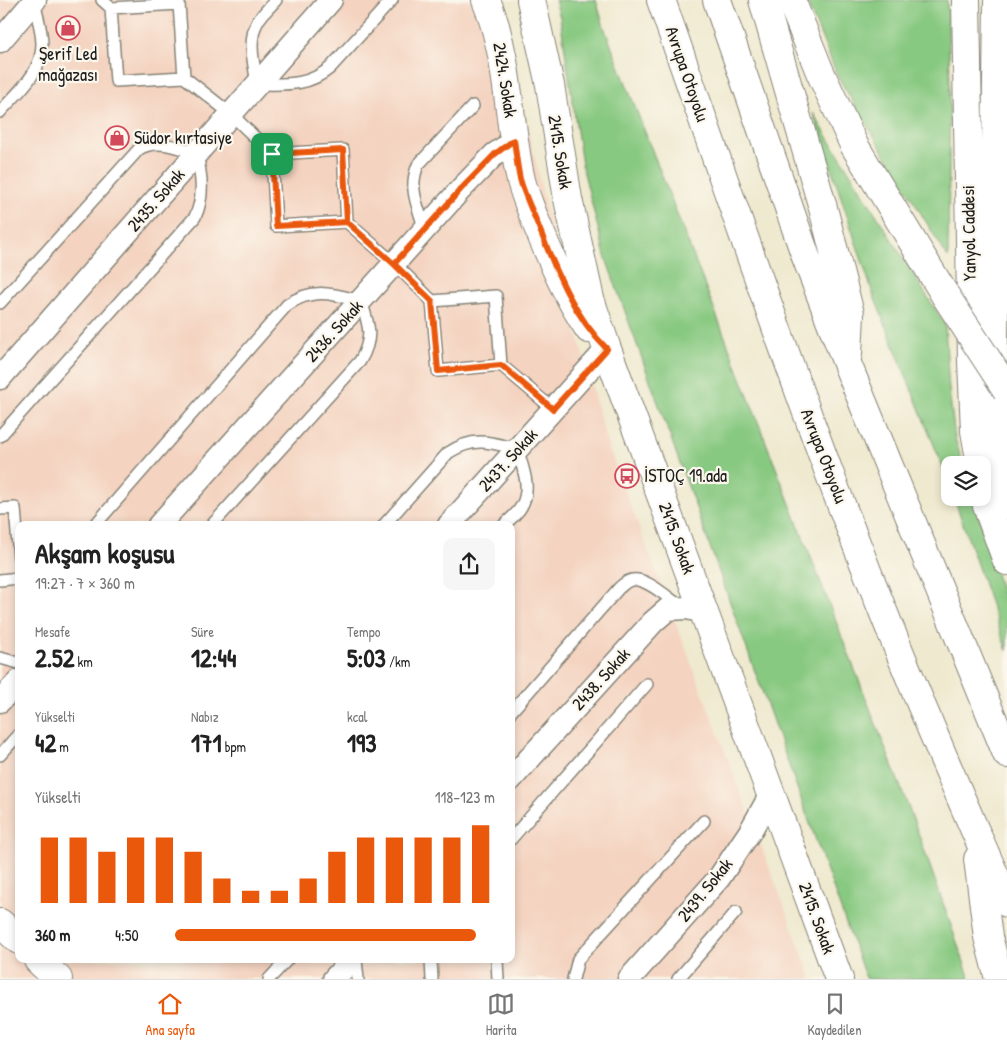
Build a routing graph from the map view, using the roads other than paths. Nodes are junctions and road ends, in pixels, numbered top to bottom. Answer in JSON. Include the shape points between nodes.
{"nodes":[{"id":1,"x":33,"y":0,"type":"edge"},
{"id":2,"x":276,"y":0,"type":"edge"},
{"id":3,"x":331,"y":0,"type":"edge"},
{"id":4,"x":392,"y":0,"type":"edge"},
{"id":5,"x":486,"y":0,"type":"edge"},
{"id":6,"x":530,"y":0,"type":"edge"},
{"id":7,"x":661,"y":0,"type":"edge"},
{"id":8,"x":716,"y":0,"type":"edge"},
{"id":9,"x":762,"y":0,"type":"edge"},
{"id":10,"x":791,"y":0,"type":"edge"},
{"id":11,"x":966,"y":0,"type":"edge"},
{"id":12,"x":998,"y":0,"type":"edge"},
{"id":13,"x":106,"y":4,"type":"edge"},
{"id":14,"x":0,"y":41,"type":"edge"},
{"id":15,"x":184,"y":76,"type":"junction"},
{"id":16,"x":257,"y":84,"type":"junction"},
{"id":17,"x":473,"y":106,"type":"dead end"},
{"id":18,"x":0,"y":112,"type":"edge"},
{"id":19,"x":231,"y":114,"type":"junction"},
{"id":20,"x":514,"y":140,"type":"junction"},
{"id":21,"x":197,"y":153,"type":"junction"},
{"id":22,"x":272,"y":154,"type":"junction"},
{"id":23,"x":347,"y":222,"type":"junction"},
{"id":24,"x":425,"y":230,"type":"junction"},
{"id":25,"x":394,"y":264,"type":"junction"},
{"id":26,"x":361,"y":301,"type":"junction"},
{"id":27,"x":432,"y":301,"type":"junction"},
{"id":28,"x":0,"y":303,"type":"edge"},
{"id":29,"x":607,"y":349,"type":"junction"},
{"id":30,"x":501,"y":365,"type":"junction"},
{"id":31,"x":848,"y":366,"type":"junction"},
{"id":32,"x":0,"y":378,"type":"edge"},
{"id":33,"x":1007,"y":390,"type":"edge"},
{"id":34,"x":553,"y":409,"type":"junction"},
{"id":35,"x":0,"y":436,"type":"edge"},
{"id":36,"x":517,"y":449,"type":"junction"},
{"id":37,"x":979,"y":456,"type":"edge"},
{"id":38,"x":1007,"y":504,"type":"edge"},
{"id":39,"x":987,"y":506,"type":"edge"},
{"id":40,"x":0,"y":509,"type":"edge"},
{"id":41,"x":16,"y":521,"type":"edge"},
{"id":42,"x":99,"y":521,"type":"edge"},
{"id":43,"x":163,"y":521,"type":"edge"},
{"id":44,"x":216,"y":521,"type":"edge"},
{"id":45,"x":388,"y":521,"type":"edge"},
{"id":46,"x":453,"y":521,"type":"edge"},
{"id":47,"x":508,"y":521,"type":"edge"},
{"id":48,"x":1007,"y":561,"type":"edge"},
{"id":49,"x":15,"y":578,"type":"edge"},
{"id":50,"x":0,"y":580,"type":"edge"},
{"id":51,"x":694,"y":610,"type":"junction"},
{"id":52,"x":0,"y":658,"type":"edge"},
{"id":53,"x":15,"y":663,"type":"edge"},
{"id":54,"x":15,"y":684,"type":"edge"},
{"id":55,"x":646,"y":684,"type":"dead end"},
{"id":56,"x":0,"y":701,"type":"edge"},
{"id":57,"x":515,"y":707,"type":"edge"},
{"id":58,"x":15,"y":738,"type":"edge"},
{"id":59,"x":0,"y":754,"type":"edge"},
{"id":60,"x":1007,"y":754,"type":"edge"},
{"id":61,"x":515,"y":775,"type":"edge"},
{"id":62,"x":771,"y":794,"type":"junction"},
{"id":63,"x":704,"y":821,"type":"dead end"},
{"id":64,"x":975,"y":832,"type":"junction"},
{"id":65,"x":515,"y":834,"type":"edge"},
{"id":66,"x":1007,"y":903,"type":"edge"},
{"id":67,"x":736,"y":912,"type":"dead end"},
{"id":68,"x":0,"y":923,"type":"edge"},
{"id":69,"x":15,"y":936,"type":"edge"},
{"id":70,"x":284,"y":963,"type":"edge"},
{"id":71,"x":348,"y":963,"type":"edge"},
{"id":72,"x":356,"y":963,"type":"edge"},
{"id":73,"x":431,"y":963,"type":"edge"},
{"id":74,"x":497,"y":963,"type":"edge"},
{"id":75,"x":269,"y":979,"type":"edge"},
{"id":76,"x":334,"y":979,"type":"edge"},
{"id":77,"x":358,"y":979,"type":"edge"},
{"id":78,"x":432,"y":979,"type":"edge"},
{"id":79,"x":498,"y":979,"type":"edge"},
{"id":80,"x":573,"y":979,"type":"edge"},
{"id":81,"x":629,"y":979,"type":"edge"},
{"id":82,"x":678,"y":979,"type":"edge"},
{"id":83,"x":839,"y":979,"type":"edge"},
{"id":84,"x":998,"y":979,"type":"edge"}],
"edges":[{"from":1,"to":14,"type":"street"},
{"from":1,"to":18,"type":"lane","via":[[42,43],[39,63]]},
{"from":2,"to":16,"type":"lane","via":[[254,28],[252,48]]},
{"from":3,"to":16,"type":"street","name":"2435. Sokak"},
{"from":4,"to":16,"type":"lane","via":[[322,75],[304,82]]},
{"from":5,"to":20,"type":"main road","name":"2424. Sokak","via":[[498,36]]},
{"from":6,"to":29,"type":"main road","name":"2415. Sokak","via":[[550,85],[568,199],[590,299]]},
{"from":7,"to":64,"type":"main road","name":"Avrupa Otoyolu","via":[[828,468],[910,678]]},
{"from":8,"to":31,"type":"main road","via":[[806,257]]},
{"from":9,"to":31,"type":"main road","via":[[823,208],[850,314]]},
{"from":10,"to":33,"type":"main road","bridge":true,"via":[[854,146]]},
{"from":11,"to":37,"type":"main road","name":"Yanyol Caddesi","via":[[972,362]]},
{"from":12,"to":38,"type":"main road","via":[[993,418]]},
{"from":13,"to":15,"type":"lane","via":[[179,4]]},
{"from":13,"to":15,"type":"lane","via":[[116,81]]},
{"from":15,"to":19,"type":"lane"},
{"from":16,"to":19,"type":"street","name":"2435. Sokak"},
{"from":17,"to":24,"type":"lane","via":[[418,165],[413,188]]},
{"from":19,"to":21,"type":"street","name":"2435. Sokak"},
{"from":19,"to":22,"type":"lane"},
{"from":20,"to":24,"type":"street","name":"2436. Sokak","via":[[495,154]]},
{"from":20,"to":29,"type":"main road","name":"2424. Sokak","via":[[520,179],[550,256],[585,322]]},
{"from":21,"to":28,"type":"lane","via":[[154,143],[139,149]]},
{"from":21,"to":32,"type":"street","name":"2435. Sokak"},
{"from":21,"to":35,"type":"lane","via":[[202,191],[195,217]]},
{"from":22,"to":23,"type":"lane","via":[[276,226]]},
{"from":22,"to":23,"type":"lane","via":[[343,150]]},
{"from":23,"to":25,"type":"lane"},
{"from":24,"to":25,"type":"street","name":"2436. Sokak"},
{"from":25,"to":26,"type":"street","name":"2436. Sokak"},
{"from":25,"to":27,"type":"lane"},
{"from":26,"to":42,"type":"lane","via":[[317,293],[288,305]]},
{"from":26,"to":43,"type":"street","name":"2436. Sokak"},
{"from":26,"to":44,"type":"lane","via":[[369,335],[360,361]]},
{"from":27,"to":30,"type":"lane","via":[[496,296]]},
{"from":27,"to":30,"type":"lane","via":[[438,371]]},
{"from":29,"to":34,"type":"street","name":"2437. Sokak"},
{"from":29,"to":51,"type":"main road","name":"2415. Sokak"},
{"from":30,"to":34,"type":"lane"},
{"from":31,"to":60,"type":"main road"},
{"from":34,"to":36,"type":"street","name":"2437. Sokak"},
{"from":36,"to":45,"type":"lane","via":[[477,441],[458,447],[448,453]]},
{"from":36,"to":46,"type":"street","name":"2437. Sokak"},
{"from":36,"to":47,"type":"lane","via":[[525,473],[526,490],[520,508]]},
{"from":39,"to":48,"type":"main road"},
{"from":40,"to":41,"type":"lane","via":[[15,508]]},
{"from":49,"to":50,"type":"lane"},
{"from":51,"to":57,"type":"lane","via":[[641,580],[629,580]]},
{"from":51,"to":61,"type":"street","name":"2438. Sokak","via":[[668,609],[652,622]]},
{"from":51,"to":62,"type":"main road","name":"2415. Sokak"},
{"from":52,"to":53,"type":"lane"},
{"from":54,"to":56,"type":"street"},
{"from":55,"to":65,"type":"lane"},
{"from":58,"to":59,"type":"lane"},
{"from":62,"to":81,"type":"street","name":"2439. Sokak","via":[[718,878]]},
{"from":62,"to":83,"type":"main road","name":"2415. Sokak"},
{"from":63,"to":80,"type":"lane","via":[[578,959]]},
{"from":64,"to":66,"type":"main road","name":"Avrupa Otoyolu"},
{"from":64,"to":84,"type":"main road","via":[[988,937]]},
{"from":67,"to":82,"type":"lane"},
{"from":68,"to":69,"type":"main road"},
{"from":70,"to":75,"type":"lane"},
{"from":71,"to":76,"type":"street"},
{"from":72,"to":77,"type":"lane"},
{"from":73,"to":78,"type":"lane"},
{"from":74,"to":79,"type":"lane"}]}
